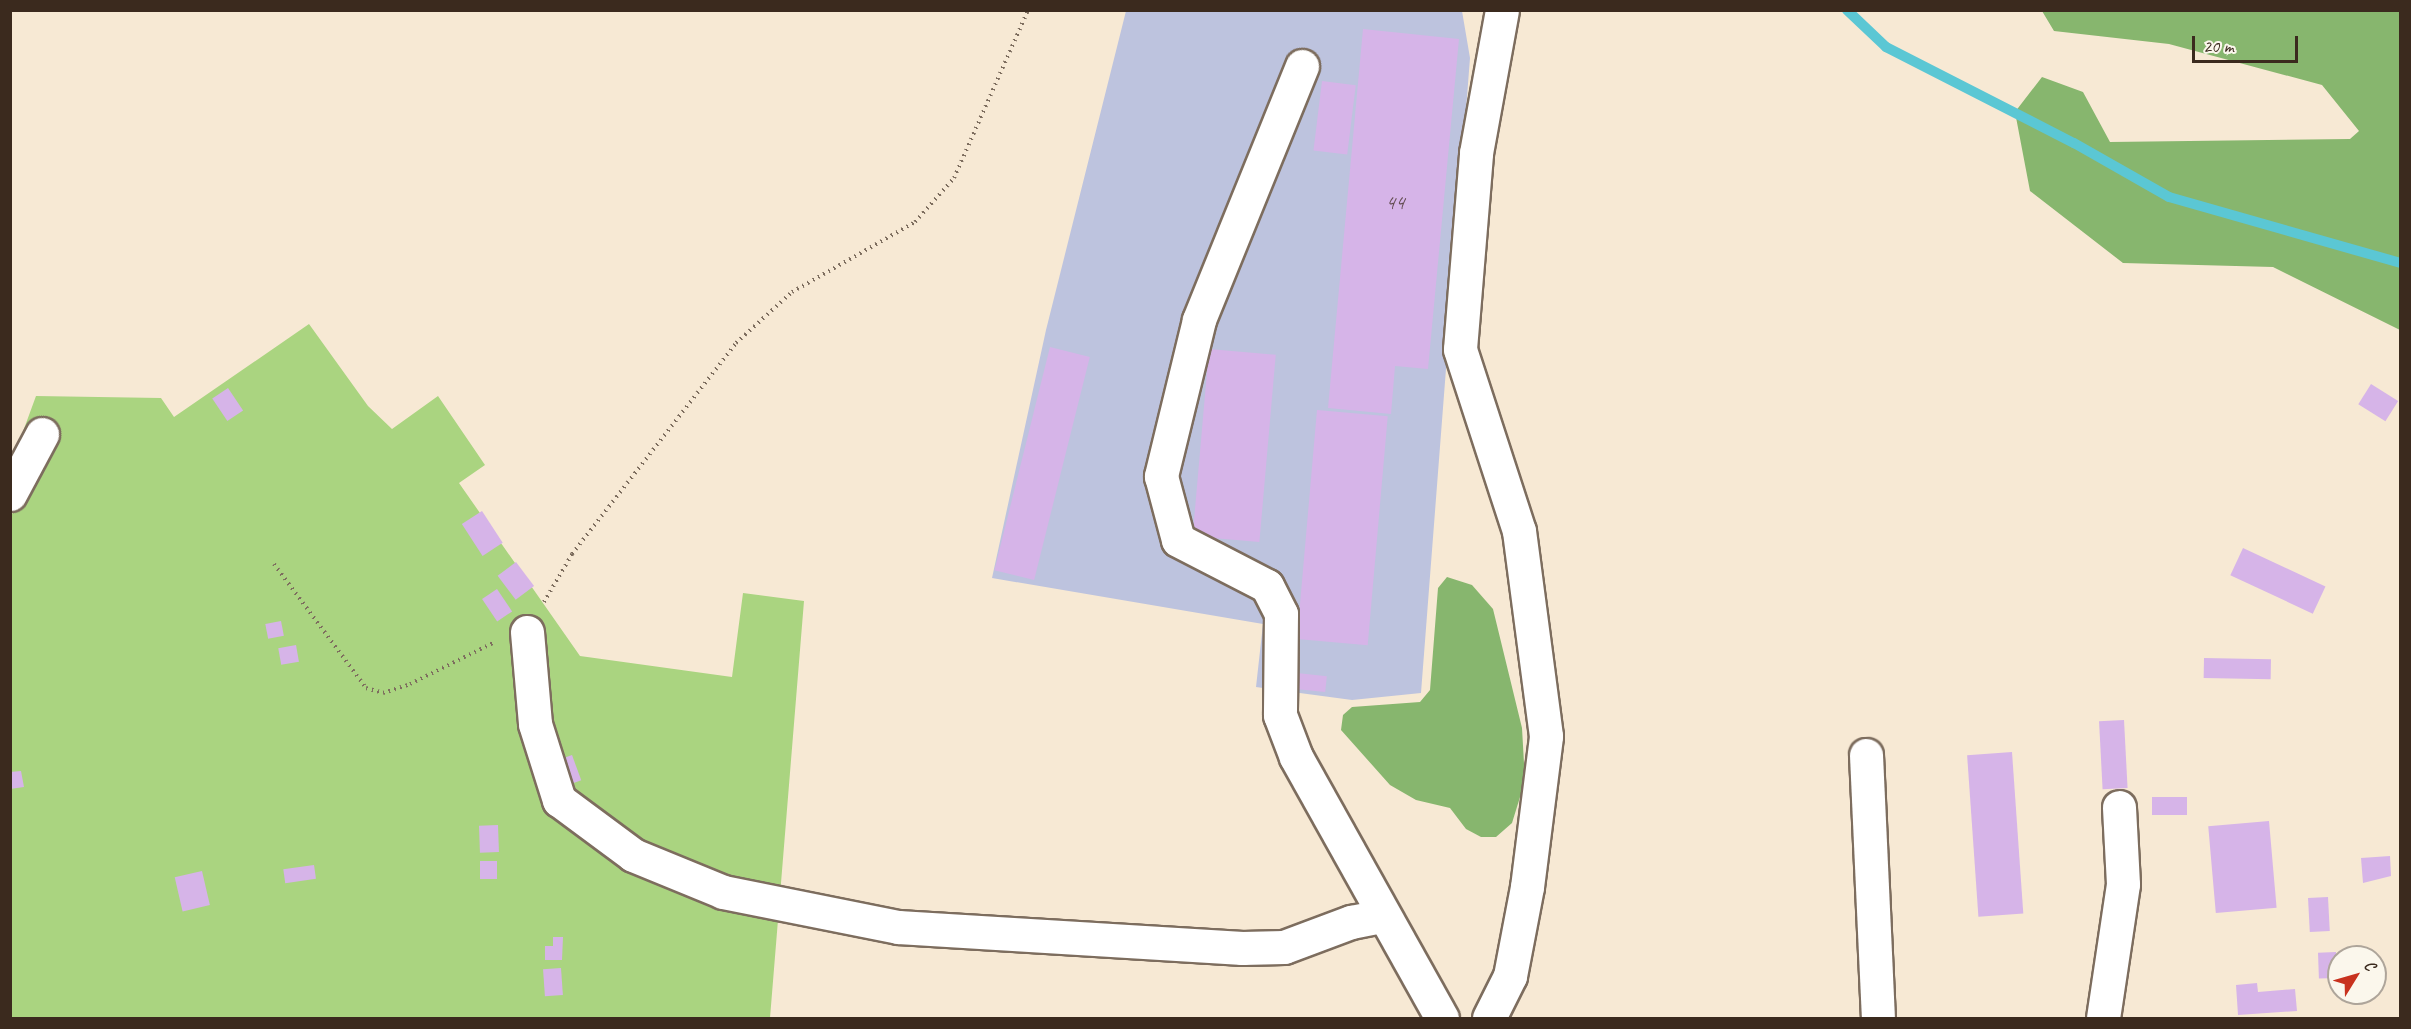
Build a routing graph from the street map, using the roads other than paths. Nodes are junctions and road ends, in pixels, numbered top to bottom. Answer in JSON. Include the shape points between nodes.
{"nodes":[{"id":1,"x":1502,"y":10,"type":"edge"},
{"id":2,"x":1302,"y":66,"type":"dead end"},
{"id":3,"x":42,"y":434,"type":"dead end"},
{"id":4,"x":10,"y":494,"type":"edge"},
{"id":5,"x":527,"y":632,"type":"road end"},
{"id":6,"x":1866,"y":754,"type":"dead end"},
{"id":7,"x":2119,"y":807,"type":"dead end"},
{"id":8,"x":1382,"y":916,"type":"junction"},
{"id":9,"x":1442,"y":1018,"type":"edge"},
{"id":10,"x":1489,"y":1018,"type":"edge"},
{"id":11,"x":1878,"y":1018,"type":"edge"},
{"id":12,"x":2103,"y":1018,"type":"edge"}],
"edges":[{"from":1,"to":10,"type":"lane","via":[[1476,153],[1460,349],[1519,531],[1546,736],[1527,887],[1510,976]]},
{"from":2,"to":8,"type":"lane","via":[[1199,320],[1161,476],[1178,540],[1267,586],[1281,614],[1280,715],[1296,758]]},
{"from":3,"to":4,"type":"lane"},
{"from":5,"to":8,"type":"lane","via":[[535,724],[559,800],[633,855],[723,892],[898,927],[1242,948],[1284,947],[1351,922]]},
{"from":6,"to":11,"type":"lane"},
{"from":7,"to":12,"type":"lane","via":[[2122,891]]},
{"from":8,"to":9,"type":"lane"}]}
